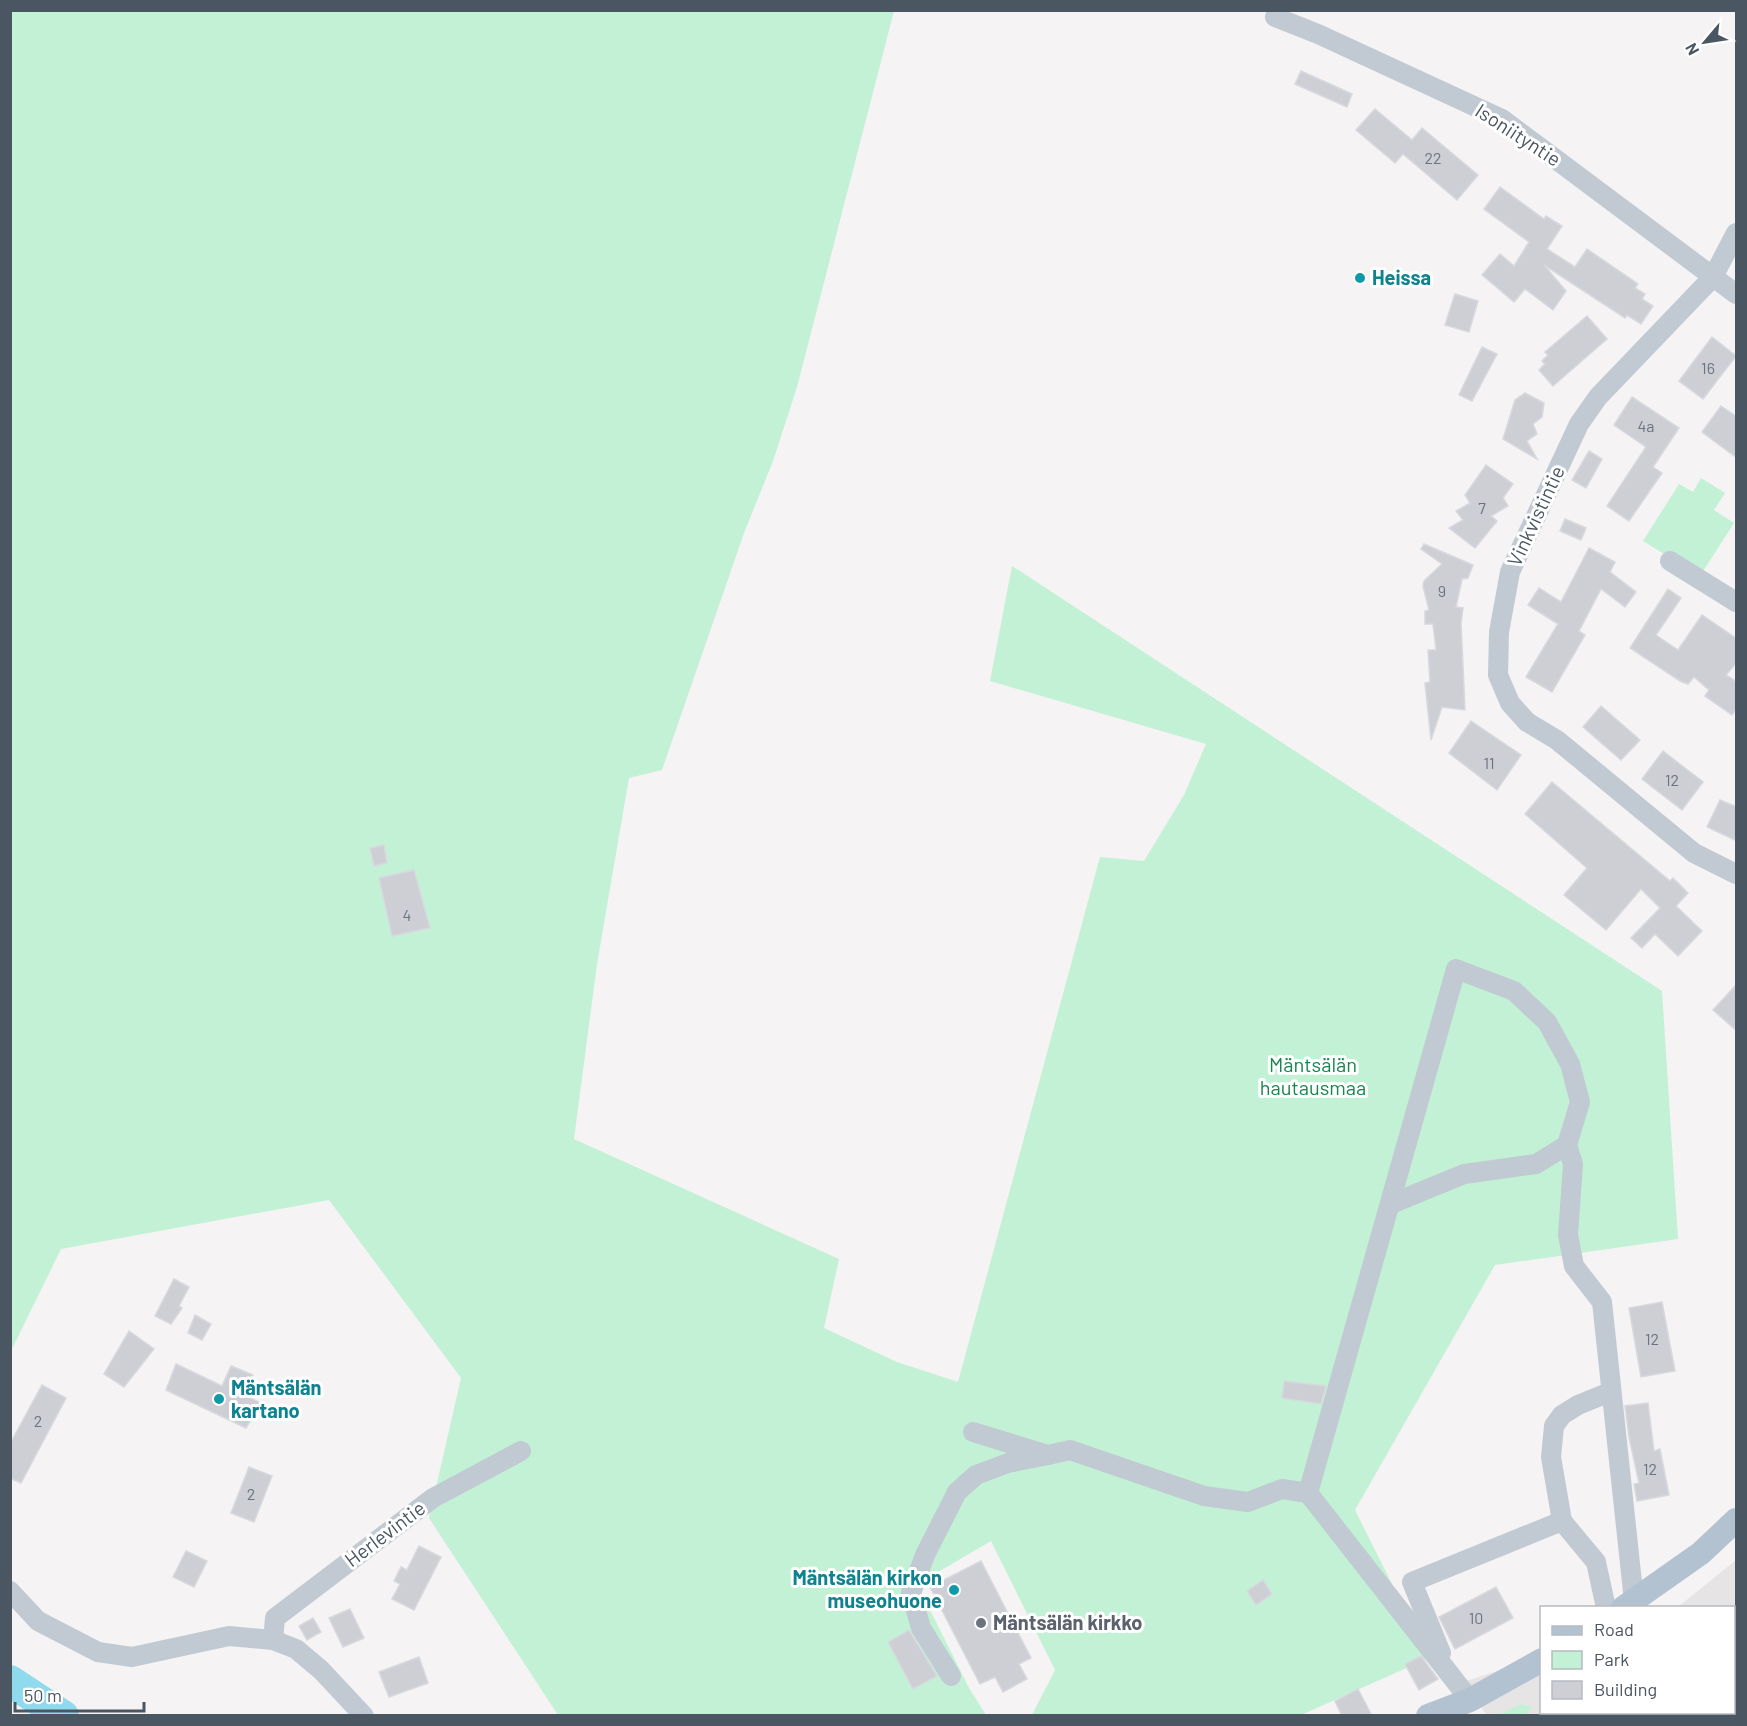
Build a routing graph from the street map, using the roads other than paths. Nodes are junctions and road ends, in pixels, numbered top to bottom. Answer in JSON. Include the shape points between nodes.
{"nodes":[{"id":1,"x":1275,"y":17,"type":"dead end"},
{"id":2,"x":1737,"y":233,"type":"edge"},
{"id":3,"x":1713,"y":277,"type":"junction"},
{"id":4,"x":1737,"y":294,"type":"edge"},
{"id":5,"x":1670,"y":561,"type":"dead end"},
{"id":6,"x":1737,"y":602,"type":"edge"},
{"id":7,"x":1737,"y":874,"type":"edge"},
{"id":8,"x":1567,"y":1145,"type":"junction"},
{"id":9,"x":1391,"y":1204,"type":"junction"},
{"id":10,"x":1610,"y":1392,"type":"junction"},
{"id":11,"x":973,"y":1432,"type":"dead end"},
{"id":12,"x":521,"y":1451,"type":"dead end"},
{"id":13,"x":1048,"y":1455,"type":"junction"},
{"id":14,"x":1308,"y":1493,"type":"junction"},
{"id":15,"x":1737,"y":1520,"type":"edge"},
{"id":16,"x":1562,"y":1521,"type":"junction"},
{"id":17,"x":10,"y":1591,"type":"edge"},
{"id":18,"x":1628,"y":1604,"type":"edge"},
{"id":19,"x":1606,"y":1606,"type":"edge"},
{"id":20,"x":273,"y":1640,"type":"junction"},
{"id":21,"x":1540,"y":1661,"type":"edge"},
{"id":22,"x":1450,"y":1675,"type":"junction"},
{"id":23,"x":951,"y":1676,"type":"dead end"},
{"id":24,"x":1470,"y":1701,"type":"junction"},
{"id":25,"x":1429,"y":1715,"type":"edge"},
{"id":26,"x":364,"y":1716,"type":"edge"}],
"edges":[{"from":1,"to":3,"type":"street","name":"Isoniityntie","via":[[1502,119]]},
{"from":2,"to":3,"type":"street","name":"Vinkvistintie"},
{"from":3,"to":4,"type":"street","name":"Isoniityntie"},
{"from":3,"to":7,"type":"street","name":"Vinkvistintie","via":[[1598,397],[1579,424],[1510,572],[1499,632],[1498,675],[1510,704],[1527,722],[1557,740],[1694,853]]},
{"from":5,"to":6,"type":"street"},
{"from":8,"to":9,"type":"street","via":[[1536,1164],[1464,1174]]},
{"from":8,"to":9,"type":"street","via":[[1580,1102],[1570,1064],[1547,1022],[1514,991],[1456,969]]},
{"from":8,"to":10,"type":"street","via":[[1573,1164],[1568,1235],[1574,1266],[1602,1302]]},
{"from":9,"to":14,"type":"street"},
{"from":10,"to":16,"type":"street","via":[[1578,1405],[1562,1415],[1554,1426],[1551,1457]]},
{"from":10,"to":18,"type":"street"},
{"from":11,"to":13,"type":"street"},
{"from":12,"to":20,"type":"street","name":"Herlevintie","via":[[433,1498],[387,1530],[275,1618]]},
{"from":13,"to":14,"type":"street","via":[[1070,1450],[1186,1491],[1227,1500],[1248,1502],[1282,1489]]},
{"from":13,"to":23,"type":"street","via":[[976,1475],[957,1492],[926,1555],[911,1593],[921,1628]]},
{"from":14,"to":22,"type":"street"},
{"from":15,"to":18,"type":"main road","via":[[1701,1553]]},
{"from":16,"to":19,"type":"street","via":[[1596,1562]]},
{"from":16,"to":22,"type":"street","via":[[1412,1582]]},
{"from":17,"to":20,"type":"street","via":[[38,1621],[98,1652],[132,1657],[230,1636]]},
{"from":20,"to":26,"type":"street","via":[[296,1649]]},
{"from":21,"to":24,"type":"main road"},
{"from":22,"to":24,"type":"street"},
{"from":24,"to":25,"type":"main road"}]}
